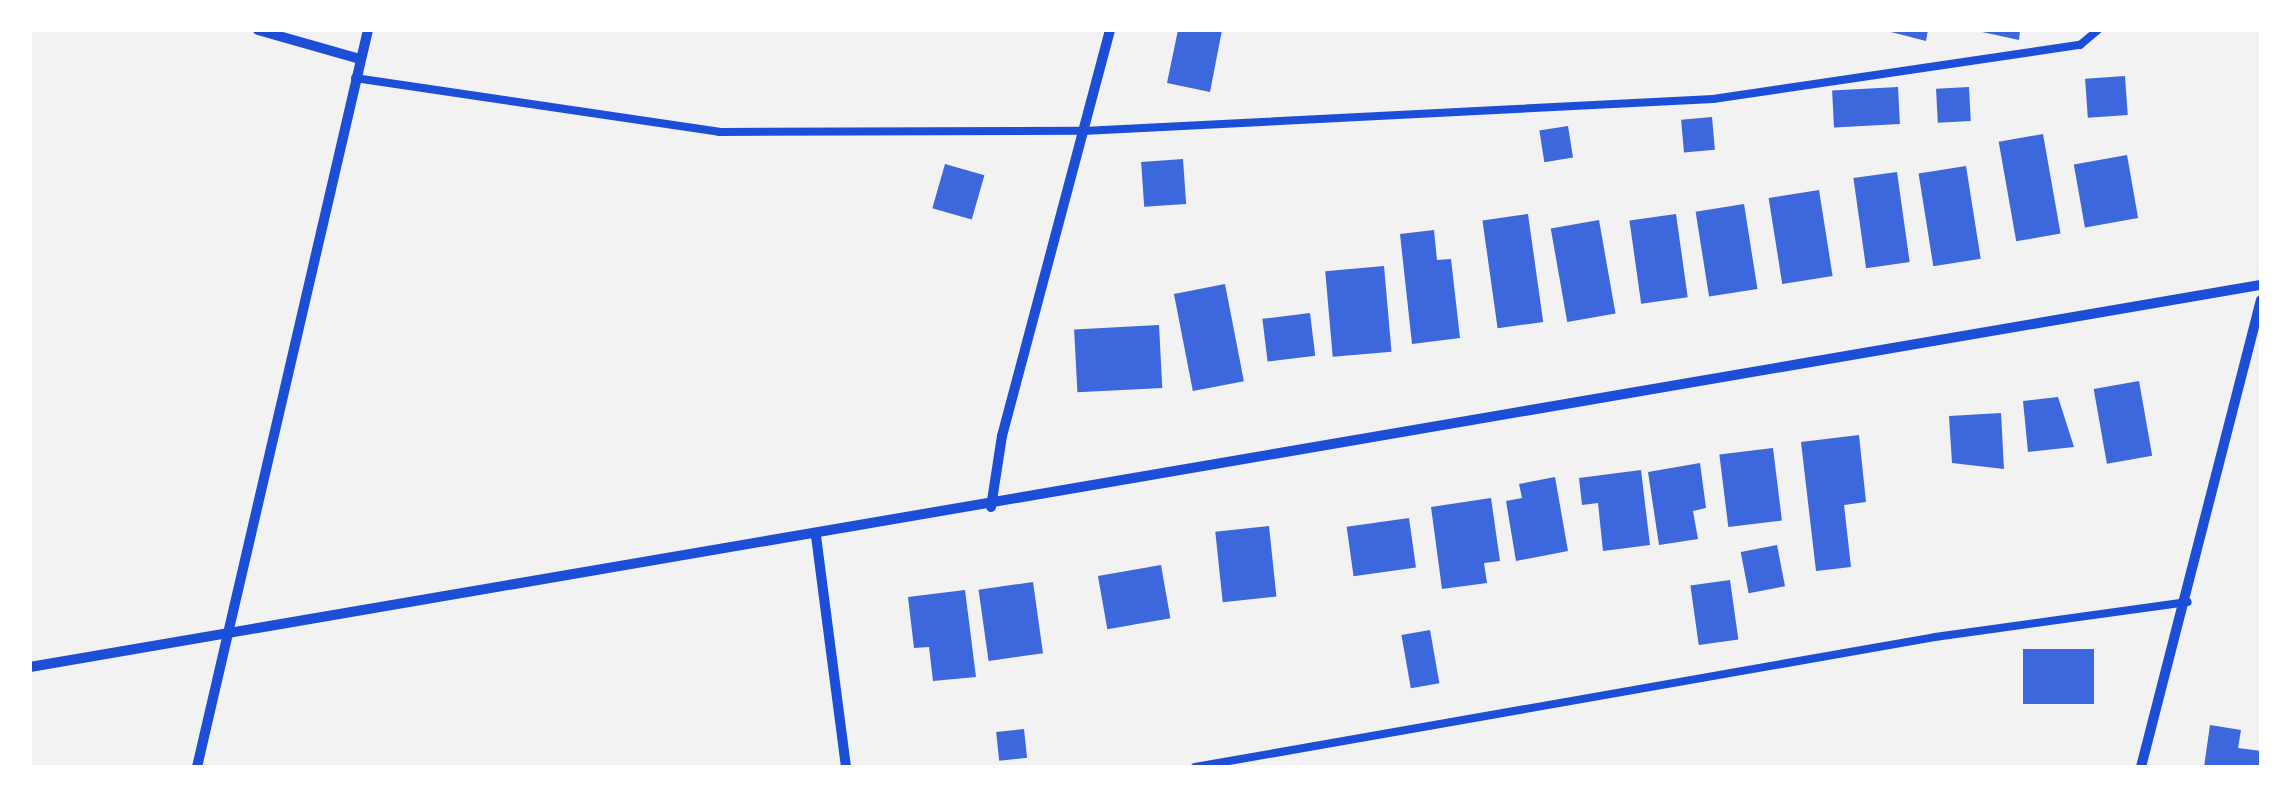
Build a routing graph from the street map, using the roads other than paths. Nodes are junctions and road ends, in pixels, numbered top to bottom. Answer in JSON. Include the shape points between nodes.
{"nodes":[{"id":1,"x":258,"y":30,"type":"edge"},
{"id":2,"x":368,"y":30,"type":"edge"},
{"id":3,"x":1110,"y":30,"type":"edge"},
{"id":4,"x":2098,"y":30,"type":"edge"},
{"id":5,"x":360,"y":59,"type":"junction"},
{"id":6,"x":355,"y":78,"type":"junction"},
{"id":7,"x":1083,"y":131,"type":"junction"},
{"id":8,"x":2261,"y":285,"type":"edge"},
{"id":9,"x":2261,"y":300,"type":"edge"},
{"id":10,"x":992,"y":507,"type":"junction"},
{"id":11,"x":816,"y":536,"type":"junction"},
{"id":12,"x":2188,"y":602,"type":"junction"},
{"id":13,"x":224,"y":633,"type":"junction"},
{"id":14,"x":30,"y":667,"type":"edge"},
{"id":15,"x":197,"y":767,"type":"edge"},
{"id":16,"x":846,"y":767,"type":"edge"},
{"id":17,"x":1195,"y":767,"type":"edge"},
{"id":18,"x":2141,"y":767,"type":"edge"}],
"edges":[{"from":1,"to":5,"type":"street"},
{"from":2,"to":5,"type":"street"},
{"from":3,"to":7,"type":"street"},
{"from":4,"to":7,"type":"lane","via":[[2080,45],[1714,99]]},
{"from":5,"to":6,"type":"street"},
{"from":6,"to":7,"type":"lane","via":[[719,132]]},
{"from":6,"to":13,"type":"street"},
{"from":7,"to":10,"type":"street"},
{"from":8,"to":10,"type":"street"},
{"from":9,"to":12,"type":"street"},
{"from":10,"to":11,"type":"street"},
{"from":11,"to":13,"type":"street"},
{"from":11,"to":16,"type":"street"},
{"from":12,"to":17,"type":"lane","via":[[1935,637]]},
{"from":12,"to":18,"type":"street"},
{"from":13,"to":14,"type":"street"},
{"from":13,"to":15,"type":"street"}]}
